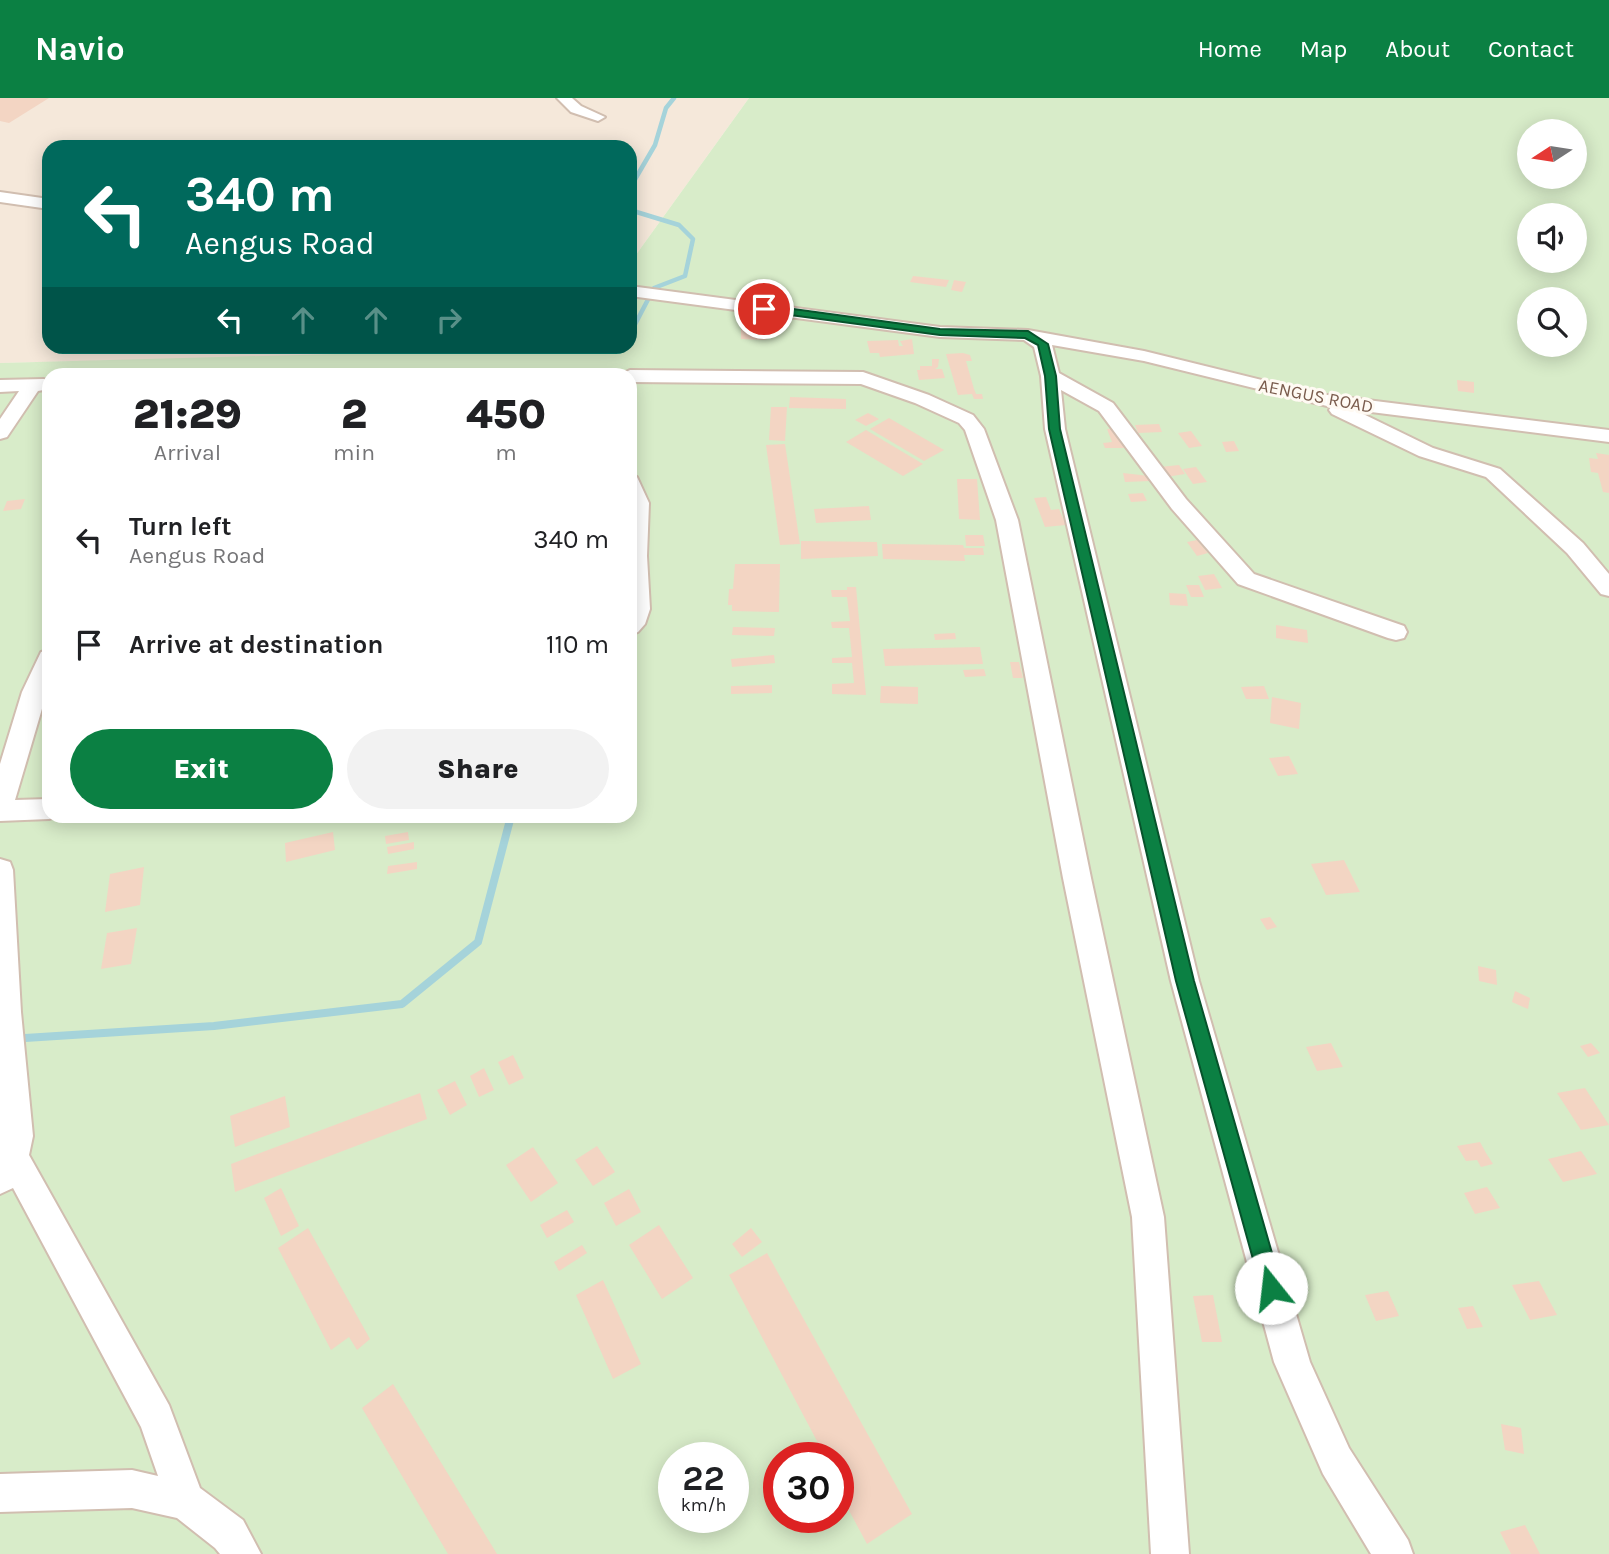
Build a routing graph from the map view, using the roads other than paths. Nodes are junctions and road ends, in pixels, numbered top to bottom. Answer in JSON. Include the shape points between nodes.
{"nodes":[{"id":1,"x":564,"y":98,"type":"edge"},
{"id":2,"x":598,"y":117,"type":"dead end"},
{"id":3,"x":0,"y":197,"type":"edge"},
{"id":4,"x":42,"y":203,"type":"edge"},
{"id":5,"x":637,"y":292,"type":"edge"},
{"id":6,"x":1028,"y":335,"type":"junction"},
{"id":7,"x":1050,"y":376,"type":"junction"},
{"id":8,"x":639,"y":377,"type":"edge"},
{"id":9,"x":41,"y":385,"type":"edge"},
{"id":10,"x":0,"y":386,"type":"edge"},
{"id":11,"x":1319,"y":400,"type":"junction"},
{"id":12,"x":0,"y":433,"type":"edge"},
{"id":13,"x":1609,"y":436,"type":"edge"},
{"id":14,"x":637,"y":498,"type":"edge"},
{"id":15,"x":637,"y":543,"type":"edge"},
{"id":16,"x":637,"y":574,"type":"edge"},
{"id":17,"x":1609,"y":589,"type":"edge"},
{"id":18,"x":637,"y":619,"type":"edge"},
{"id":19,"x":1396,"y":632,"type":"dead end"},
{"id":20,"x":42,"y":691,"type":"edge"},
{"id":21,"x":0,"y":809,"type":"edge"},
{"id":22,"x":42,"y":809,"type":"edge"},
{"id":23,"x":0,"y":870,"type":"edge"},
{"id":24,"x":6,"y":1168,"type":"edge"},
{"id":25,"x":0,"y":1493,"type":"edge"},
{"id":26,"x":186,"y":1501,"type":"junction"},
{"id":27,"x":242,"y":1554,"type":"edge"},
{"id":28,"x":1170,"y":1554,"type":"edge"},
{"id":29,"x":1394,"y":1554,"type":"edge"}],
"edges":[{"from":1,"to":2,"type":"street","via":[[576,109]]},
{"from":3,"to":4,"type":"street"},
{"from":5,"to":6,"type":"street","name":"AENGUS ROAD","via":[[940,332]]},
{"from":6,"to":7,"type":"street","via":[[1043,344]]},
{"from":6,"to":11,"type":"street","name":"AENGUS ROAD","via":[[1144,356]]},
{"from":7,"to":19,"type":"street","via":[[1107,407],[1179,505],[1246,579]]},
{"from":7,"to":29,"type":"street","via":[[1055,429],[1140,800],[1185,981],[1292,1362],[1311,1414],[1343,1477]]},
{"from":8,"to":28,"type":"street","via":[[863,378],[966,419],[974,429],[1007,520],[1148,1217]]},
{"from":9,"to":10,"type":"street"},
{"from":9,"to":12,"type":"street"},
{"from":11,"to":13,"type":"street","name":"AENGUS ROAD"},
{"from":11,"to":17,"type":"street","via":[[1426,452],[1493,473],[1575,548]]},
{"from":14,"to":15,"type":"lane"},
{"from":16,"to":18,"type":"lane"},
{"from":20,"to":21,"type":"street"},
{"from":21,"to":22,"type":"street"},
{"from":23,"to":24,"type":"street","via":[[6,1012],[18,1136]]},
{"from":24,"to":26,"type":"street","via":[[156,1418]]},
{"from":25,"to":26,"type":"street","via":[[132,1489]]},
{"from":26,"to":27,"type":"street","via":[[229,1534]]}]}
